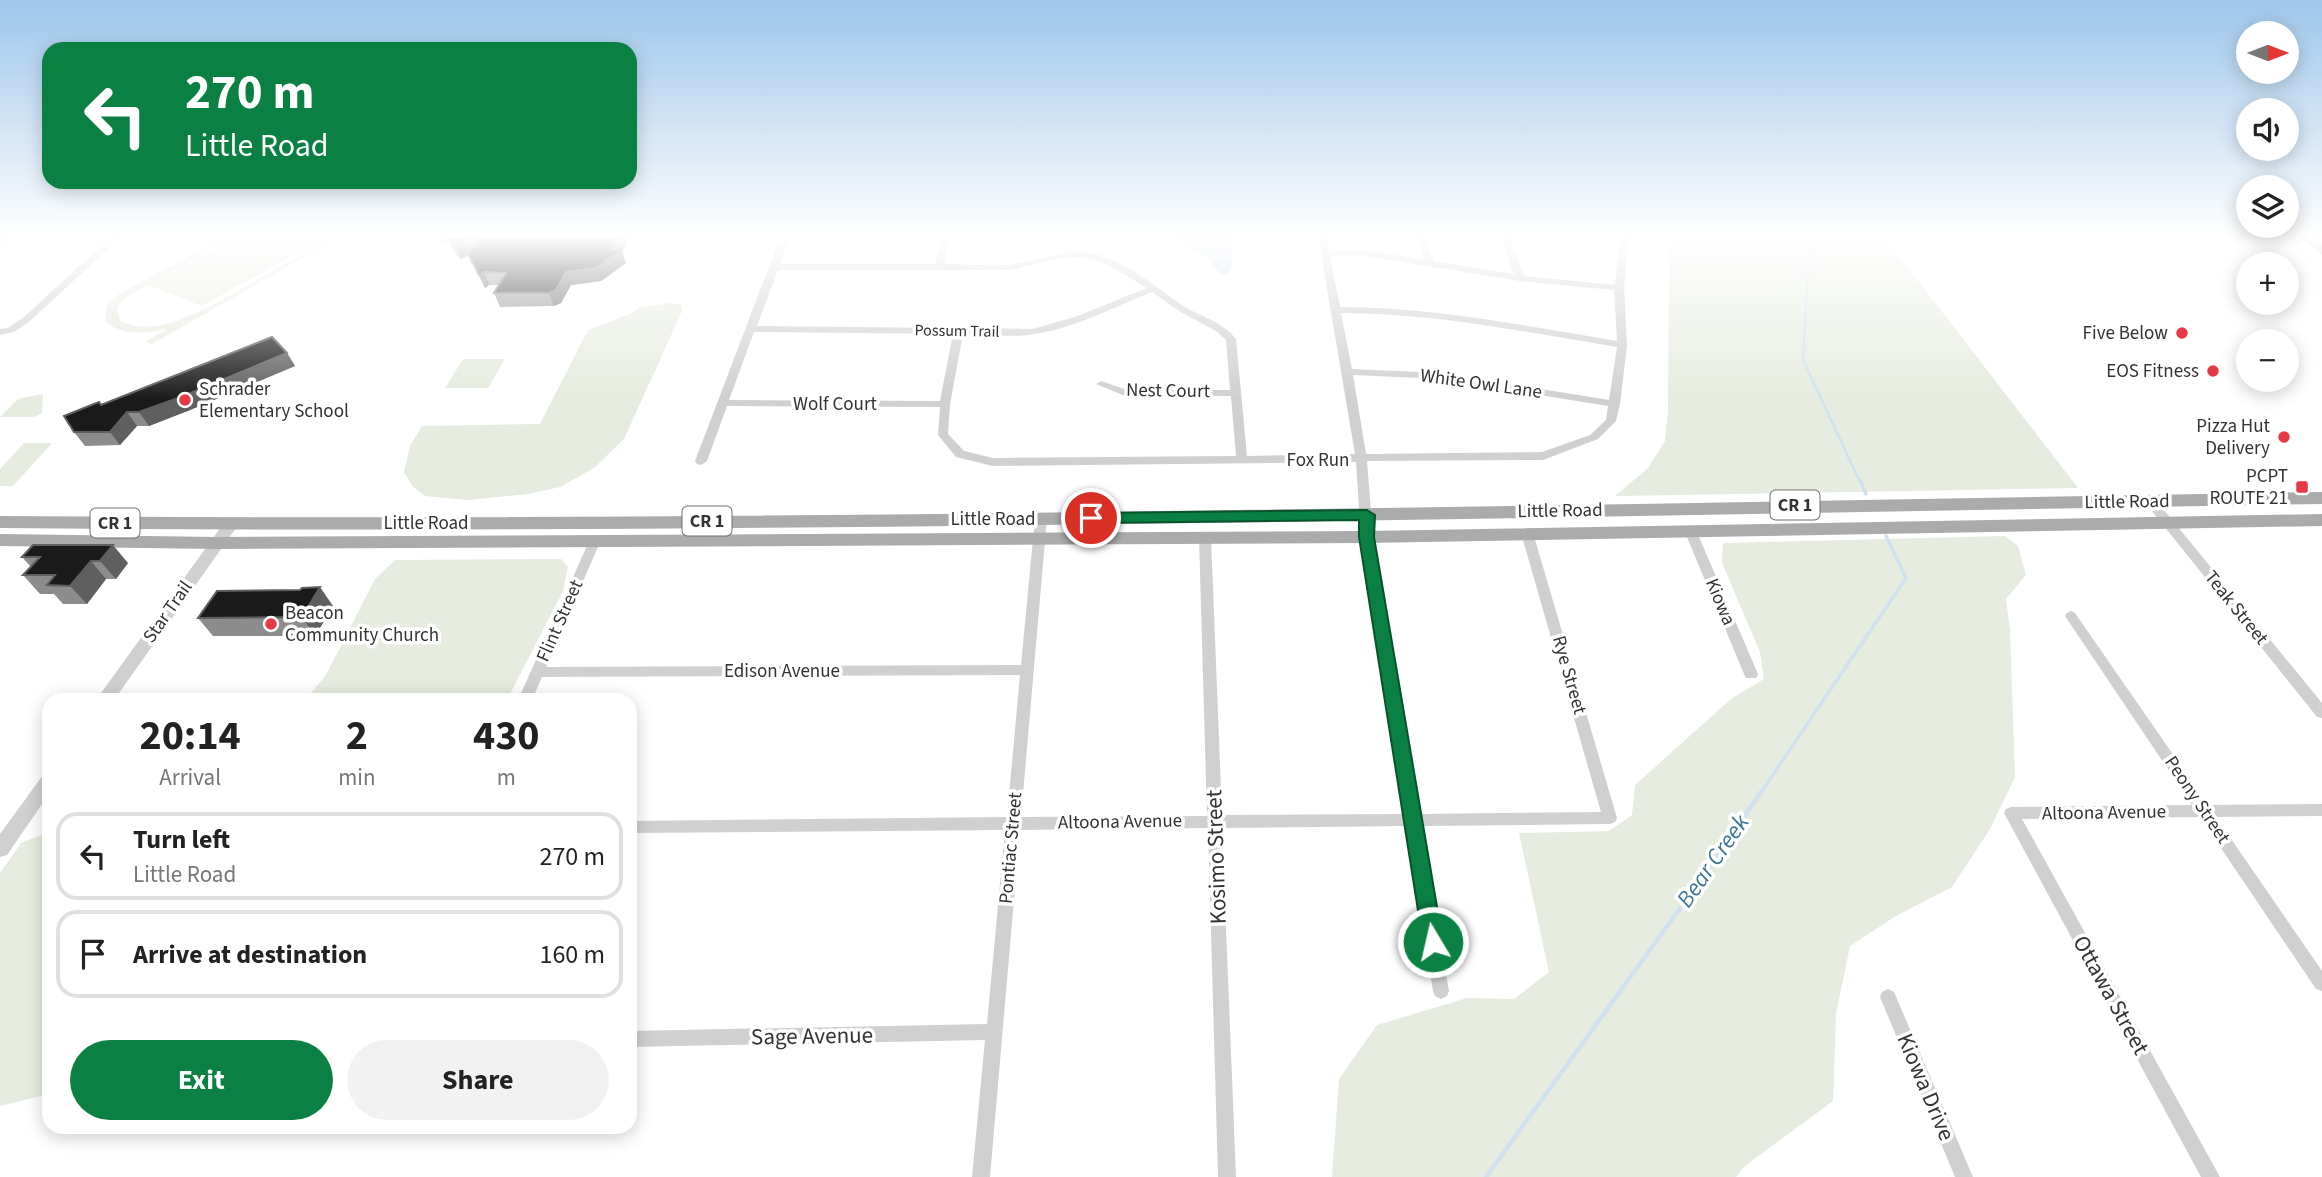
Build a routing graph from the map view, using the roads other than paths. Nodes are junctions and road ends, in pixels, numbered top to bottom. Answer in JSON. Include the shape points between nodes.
{"nodes":[{"id":1,"x":60,"y":290,"type":"edge"},
{"id":2,"x":767,"y":290,"type":"edge"},
{"id":3,"x":1150,"y":290,"type":"edge"},
{"id":4,"x":1154,"y":290,"type":"edge"},
{"id":5,"x":1332,"y":290,"type":"edge"},
{"id":6,"x":1619,"y":290,"type":"edge"},
{"id":7,"x":1336,"y":310,"type":"junction"},
{"id":8,"x":753,"y":329,"type":"junction"},
{"id":9,"x":959,"y":331,"type":"junction"},
{"id":10,"x":0,"y":332,"type":"edge"},
{"id":11,"x":1622,"y":345,"type":"junction"},
{"id":12,"x":1347,"y":372,"type":"junction"},
{"id":13,"x":1101,"y":384,"type":"dead end"},
{"id":14,"x":1236,"y":393,"type":"junction"},
{"id":15,"x":724,"y":403,"type":"junction"},
{"id":16,"x":945,"y":404,"type":"junction"},
{"id":17,"x":1615,"y":404,"type":"junction"},
{"id":18,"x":1242,"y":459,"type":"junction"},
{"id":19,"x":1361,"y":460,"type":"junction"},
{"id":20,"x":701,"y":461,"type":"dead end"},
{"id":21,"x":2322,"y":498,"type":"edge"},
{"id":22,"x":2151,"y":502,"type":"junction"},
{"id":23,"x":1367,"y":515,"type":"junction"},
{"id":24,"x":1041,"y":518,"type":"junction"},
{"id":25,"x":2322,"y":520,"type":"edge"},
{"id":26,"x":0,"y":522,"type":"edge"},
{"id":27,"x":2167,"y":522,"type":"junction"},
{"id":28,"x":231,"y":524,"type":"junction"},
{"id":29,"x":1690,"y":530,"type":"junction"},
{"id":30,"x":1527,"y":533,"type":"junction"},
{"id":31,"x":1205,"y":537,"type":"junction"},
{"id":32,"x":1367,"y":537,"type":"junction"},
{"id":33,"x":1039,"y":539,"type":"junction"},
{"id":34,"x":0,"y":540,"type":"edge"},
{"id":35,"x":594,"y":542,"type":"junction"},
{"id":36,"x":216,"y":543,"type":"junction"},
{"id":37,"x":2071,"y":616,"type":"dead end"},
{"id":38,"x":1027,"y":670,"type":"junction"},
{"id":39,"x":537,"y":672,"type":"junction"},
{"id":40,"x":1751,"y":674,"type":"dead end"},
{"id":41,"x":111,"y":693,"type":"edge"},
{"id":42,"x":528,"y":693,"type":"edge"},
{"id":43,"x":2322,"y":713,"type":"edge"},
{"id":44,"x":42,"y":790,"type":"edge"},
{"id":45,"x":2322,"y":810,"type":"edge"},
{"id":46,"x":2205,"y":812,"type":"junction"},
{"id":47,"x":2011,"y":813,"type":"joint"},
{"id":48,"x":1610,"y":818,"type":"joint"},
{"id":49,"x":1413,"y":820,"type":"junction"},
{"id":50,"x":1215,"y":821,"type":"junction"},
{"id":51,"x":1013,"y":824,"type":"junction"},
{"id":52,"x":637,"y":827,"type":"edge"},
{"id":53,"x":0,"y":849,"type":"edge"},
{"id":54,"x":2322,"y":984,"type":"edge"},
{"id":55,"x":1441,"y":991,"type":"dead end"},
{"id":56,"x":1888,"y":997,"type":"dead end"},
{"id":57,"x":994,"y":1032,"type":"junction"},
{"id":58,"x":637,"y":1039,"type":"edge"},
{"id":59,"x":981,"y":1177,"type":"edge"},
{"id":60,"x":1227,"y":1177,"type":"edge"},
{"id":61,"x":1964,"y":1177,"type":"edge"},
{"id":62,"x":2211,"y":1177,"type":"edge"}],
"edges":[{"from":1,"to":10,"type":"street","via":[[27,320]]},
{"from":2,"to":8,"type":"street"},
{"from":3,"to":9,"type":"street","name":"Possum Trail","via":[[1058,328]]},
{"from":4,"to":14,"type":"street","via":[[1224,330],[1231,339]]},
{"from":5,"to":7,"type":"street"},
{"from":6,"to":11,"type":"street","name":"Fox Run"},
{"from":7,"to":11,"type":"street","via":[[1408,313]]},
{"from":7,"to":12,"type":"street"},
{"from":8,"to":9,"type":"street","name":"Possum Trail"},
{"from":8,"to":15,"type":"street"},
{"from":9,"to":16,"type":"street","name":"Fox Run"},
{"from":11,"to":17,"type":"street","name":"Fox Run"},
{"from":12,"to":17,"type":"street","name":"White Owl Lane","via":[[1441,376]]},
{"from":12,"to":19,"type":"street"},
{"from":13,"to":14,"type":"street","name":"Nest Court","via":[[1123,392]]},
{"from":14,"to":18,"type":"street"},
{"from":15,"to":16,"type":"street","name":"Wolf Court"},
{"from":15,"to":20,"type":"street"},
{"from":16,"to":18,"type":"street","name":"Fox Run","via":[[943,435],[960,454],[993,462]]},
{"from":17,"to":19,"type":"street","name":"Fox Run","via":[[1611,421],[1594,437],[1543,456]]},
{"from":18,"to":19,"type":"street","name":"Fox Run"},
{"from":19,"to":23,"type":"street"},
{"from":21,"to":22,"type":"main road","name":"Little Road","number":"CR 1"},
{"from":22,"to":23,"type":"main road","name":"Little Road","number":"CR 1"},
{"from":22,"to":27,"type":"street","name":"Teak Street"},
{"from":23,"to":24,"type":"main road","name":"Little Road","number":"CR 1"},
{"from":23,"to":32,"type":"street"},
{"from":24,"to":28,"type":"main road","name":"Little Road","number":"CR 1"},
{"from":24,"to":33,"type":"street","name":"Pontiac Street"},
{"from":25,"to":27,"type":"main road","name":"Little Road","number":"CR 1"},
{"from":26,"to":28,"type":"main road","name":"Little Road","number":"CR 1"},
{"from":27,"to":29,"type":"main road","name":"Little Road","number":"CR 1"},
{"from":27,"to":43,"type":"street","name":"Teak Street"},
{"from":28,"to":36,"type":"street","name":"Star Trail"},
{"from":29,"to":30,"type":"main road","name":"Little Road","number":"CR 1"},
{"from":29,"to":40,"type":"street","name":"Kiowa"},
{"from":30,"to":32,"type":"main road","name":"Little Road","number":"CR 1"},
{"from":30,"to":48,"type":"street","name":"Rye Street"},
{"from":31,"to":32,"type":"main road","name":"Little Road","number":"CR 1"},
{"from":31,"to":33,"type":"main road","name":"Little Road","number":"CR 1"},
{"from":31,"to":50,"type":"street","name":"Kosimo Street"},
{"from":32,"to":49,"type":"street"},
{"from":33,"to":35,"type":"main road","name":"Little Road","number":"CR 1"},
{"from":33,"to":38,"type":"street","name":"Pontiac Street"},
{"from":34,"to":36,"type":"main road","name":"Little Road","number":"CR 1"},
{"from":35,"to":36,"type":"main road","name":"Little Road","number":"CR 1"},
{"from":35,"to":39,"type":"street","name":"Flint Street"},
{"from":36,"to":41,"type":"street","name":"Star Trail"},
{"from":37,"to":46,"type":"street","name":"Peony Street"},
{"from":38,"to":39,"type":"street","name":"Edison Avenue"},
{"from":38,"to":51,"type":"street","name":"Pontiac Street"},
{"from":39,"to":42,"type":"street","name":"Flint Street"},
{"from":44,"to":53,"type":"street"},
{"from":45,"to":46,"type":"street","name":"Altoona Avenue"},
{"from":46,"to":47,"type":"street","name":"Altoona Avenue"},
{"from":46,"to":54,"type":"street","name":"Peony Street"},
{"from":47,"to":62,"type":"street","name":"Ottawa Street"},
{"from":48,"to":49,"type":"street","name":"Altoona Avenue"},
{"from":49,"to":50,"type":"street","name":"Altoona Avenue"},
{"from":49,"to":55,"type":"street"},
{"from":50,"to":51,"type":"street","name":"Altoona Avenue"},
{"from":50,"to":60,"type":"street","name":"Kosimo Street"},
{"from":51,"to":52,"type":"street","name":"Altoona Avenue"},
{"from":51,"to":57,"type":"street","name":"Pontiac Street"},
{"from":56,"to":61,"type":"street","name":"Kiowa Drive"},
{"from":57,"to":58,"type":"street","name":"Sage Avenue"},
{"from":57,"to":59,"type":"street","name":"Pontiac Street"}]}
